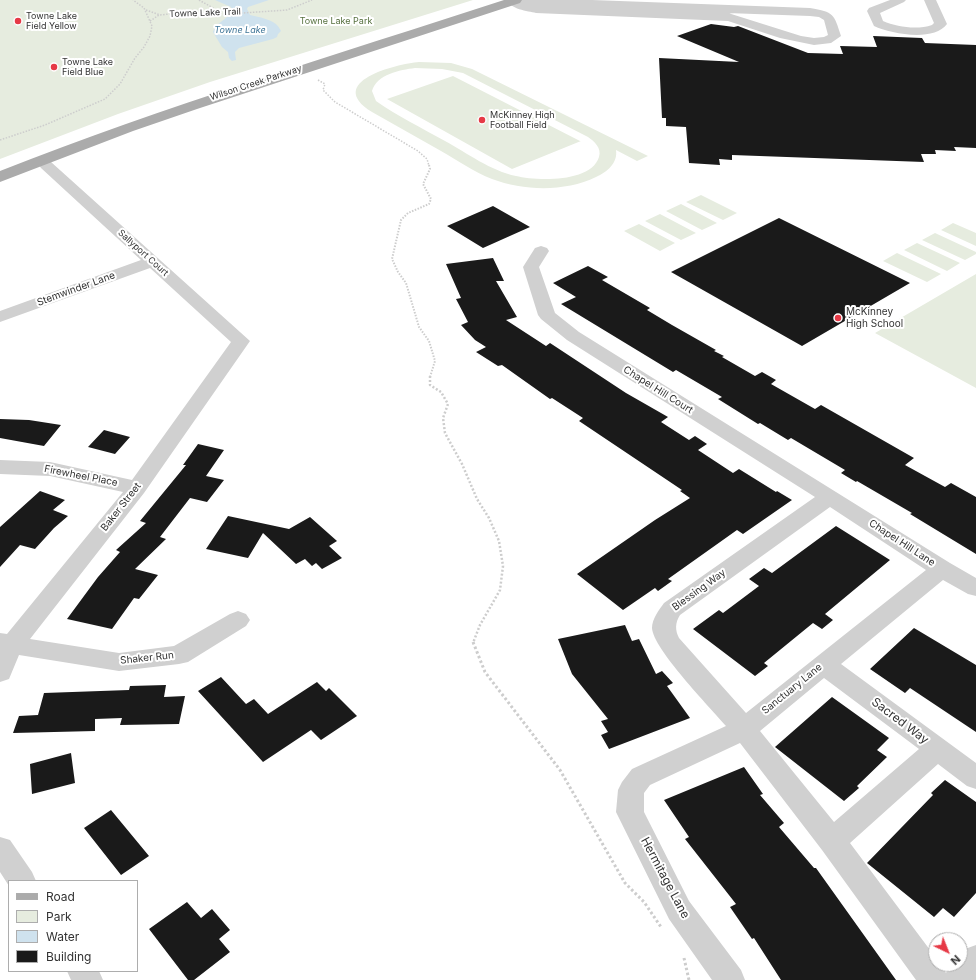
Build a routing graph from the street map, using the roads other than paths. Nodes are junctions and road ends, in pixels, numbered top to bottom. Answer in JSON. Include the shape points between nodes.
{"nodes":[{"id":1,"x":489,"y":0,"type":"edge"},
{"id":2,"x":515,"y":0,"type":"edge"},
{"id":3,"x":900,"y":0,"type":"edge"},
{"id":4,"x":930,"y":0,"type":"edge"},
{"id":5,"x":46,"y":165,"type":"dead end"},
{"id":6,"x":1,"y":172,"type":"edge"},
{"id":7,"x":541,"y":251,"type":"dead end"},
{"id":8,"x":153,"y":261,"type":"junction"},
{"id":9,"x":0,"y":317,"type":"edge"},
{"id":10,"x":241,"y":341,"type":"joint"},
{"id":11,"x":0,"y":467,"type":"edge"},
{"id":12,"x":137,"y":488,"type":"junction"},
{"id":13,"x":830,"y":497,"type":"junction"},
{"id":14,"x":942,"y":569,"type":"junction"},
{"id":15,"x":976,"y":588,"type":"edge"},
{"id":16,"x":238,"y":620,"type":"dead end"},
{"id":17,"x":6,"y":644,"type":"edge"},
{"id":18,"x":823,"y":664,"type":"junction"},
{"id":19,"x":0,"y":672,"type":"edge"},
{"id":20,"x":744,"y":729,"type":"junction"},
{"id":21,"x":936,"y":749,"type":"junction"},
{"id":22,"x":976,"y":778,"type":"edge"},
{"id":23,"x":631,"y":790,"type":"joint"},
{"id":24,"x":832,"y":841,"type":"junction"},
{"id":25,"x":0,"y":849,"type":"edge"},
{"id":26,"x":21,"y":880,"type":"edge"},
{"id":27,"x":976,"y":959,"type":"edge"},
{"id":28,"x":730,"y":980,"type":"edge"},
{"id":29,"x":934,"y":980,"type":"edge"},
{"id":30,"x":958,"y":980,"type":"edge"}],
"edges":[{"from":1,"to":6,"type":"main road","name":"Wilson Creek Parkway","via":[[187,95],[105,125]]},
{"from":2,"to":2,"type":"street","via":[[517,4],[536,9],[728,17],[745,20],[808,42],[824,42],[832,40],[835,36],[829,18],[810,12],[592,4],[551,5]]},
{"from":2,"to":6,"type":"main road","name":"Wilson Creek Parkway","via":[[197,102]]},
{"from":3,"to":4,"type":"street","via":[[873,11],[878,23],[898,29],[936,28],[941,24]]},
{"from":5,"to":8,"type":"street","name":"Sallyport Court"},
{"from":7,"to":13,"type":"street","name":"Chapel Hill Court","via":[[531,267],[547,314],[573,336]]},
{"from":8,"to":9,"type":"street","name":"Stemwinder Lane"},
{"from":8,"to":10,"type":"street","name":"Sallyport Court"},
{"from":10,"to":12,"type":"street","name":"Baker Street"},
{"from":11,"to":12,"type":"street","name":"Firewheel Place","via":[[50,469]]},
{"from":12,"to":17,"type":"street","name":"Baker Street"},
{"from":13,"to":14,"type":"street","name":"Chapel Hill Lane"},
{"from":13,"to":20,"type":"street","name":"Blessing Way","via":[[672,609],[666,617],[663,629],[670,644]]},
{"from":14,"to":15,"type":"street","name":"Chapel Hill Lane"},
{"from":14,"to":18,"type":"street","name":"Sanctuary Lane"},
{"from":16,"to":17,"type":"street","name":"Shaker Run","via":[[179,655],[119,662]]},
{"from":17,"to":19,"type":"street","name":"Baker Street"},
{"from":18,"to":20,"type":"street","name":"Sanctuary Lane"},
{"from":18,"to":21,"type":"street","name":"Sacred Way"},
{"from":20,"to":23,"type":"street","name":"Sanctuary Lane","via":[[641,778]]},
{"from":20,"to":24,"type":"street","name":"Blessing Way"},
{"from":21,"to":22,"type":"street","name":"Sacred Way"},
{"from":21,"to":24,"type":"street"},
{"from":23,"to":28,"type":"street","name":"Hermitage Lane","via":[[630,812],[679,910]]},
{"from":24,"to":29,"type":"street","name":"Blessing Way"},
{"from":25,"to":26,"type":"street"},
{"from":27,"to":30,"type":"street"}]}
